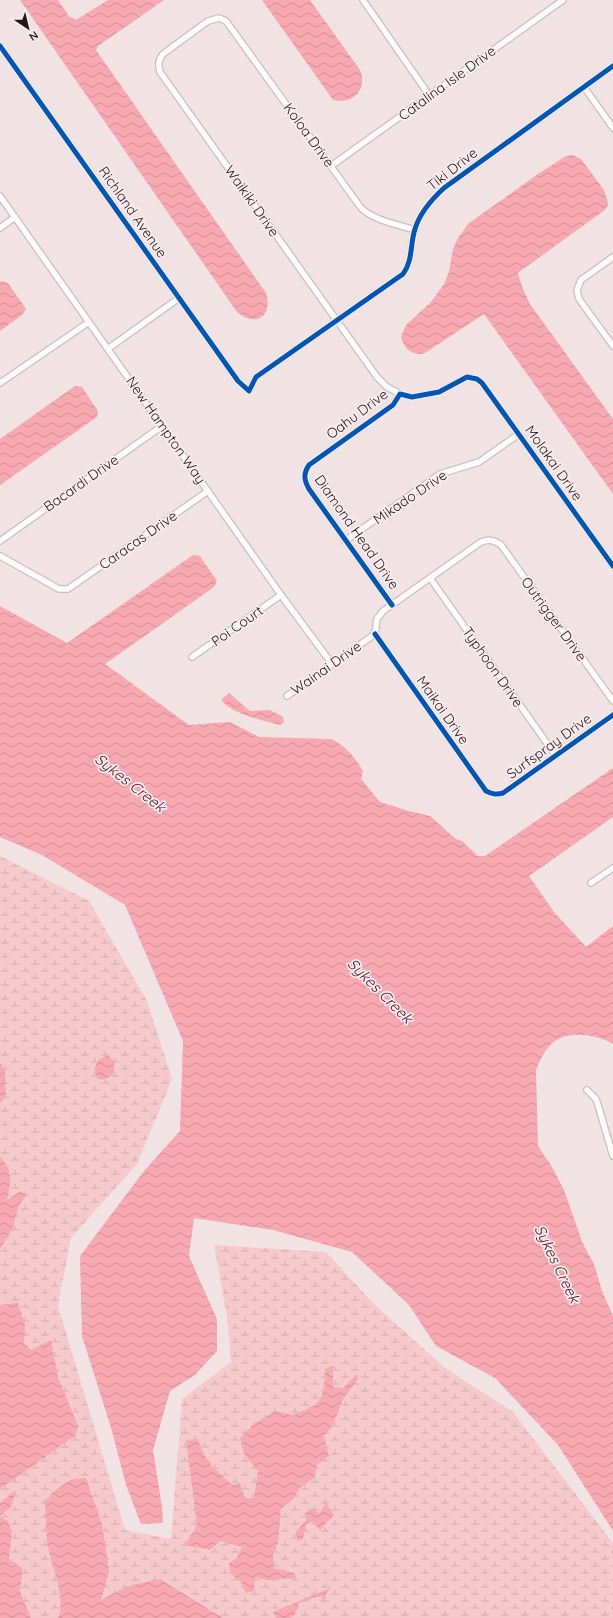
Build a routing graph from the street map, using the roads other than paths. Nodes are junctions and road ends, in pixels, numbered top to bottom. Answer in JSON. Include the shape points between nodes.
{"nodes":[{"id":1,"x":363,"y":0,"type":"edge"},
{"id":2,"x":563,"y":0,"type":"edge"},
{"id":3,"x":220,"y":18,"type":"joint"},
{"id":4,"x":0,"y":46,"type":"edge"},
{"id":5,"x":613,"y":66,"type":"edge"},
{"id":6,"x":584,"y":87,"type":"junction"},
{"id":7,"x":429,"y":95,"type":"junction"},
{"id":8,"x":613,"y":128,"type":"edge"},
{"id":9,"x":331,"y":166,"type":"junction"},
{"id":10,"x":0,"y":196,"type":"edge"},
{"id":11,"x":15,"y":217,"type":"junction"},
{"id":12,"x":0,"y":228,"type":"edge"},
{"id":13,"x":415,"y":230,"type":"junction"},
{"id":14,"x":613,"y":257,"type":"edge"},
{"id":15,"x":179,"y":298,"type":"junction"},
{"id":16,"x":336,"y":320,"type":"junction"},
{"id":17,"x":89,"y":322,"type":"junction"},
{"id":18,"x":613,"y":346,"type":"edge"},
{"id":19,"x":109,"y":348,"type":"junction"},
{"id":20,"x":473,"y":378,"type":"joint"},
{"id":21,"x":0,"y":383,"type":"edge"},
{"id":22,"x":249,"y":391,"type":"joint"},
{"id":23,"x":400,"y":394,"type":"junction"},
{"id":24,"x":162,"y":426,"type":"junction"},
{"id":25,"x":519,"y":434,"type":"junction"},
{"id":26,"x":305,"y":472,"type":"joint"},
{"id":27,"x":208,"y":491,"type":"junction"},
{"id":28,"x":492,"y":540,"type":"joint"},
{"id":29,"x":0,"y":541,"type":"edge"},
{"id":30,"x":345,"y":541,"type":"junction"},
{"id":31,"x":0,"y":556,"type":"edge"},
{"id":32,"x":613,"y":566,"type":"edge"},
{"id":33,"x":430,"y":578,"type":"junction"},
{"id":34,"x":281,"y":595,"type":"junction"},
{"id":35,"x":392,"y":605,"type":"junction"},
{"id":36,"x":375,"y":634,"type":"junction"},
{"id":37,"x":192,"y":658,"type":"dead end"},
{"id":38,"x":332,"y":664,"type":"junction"},
{"id":39,"x":286,"y":696,"type":"dead end"},
{"id":40,"x":613,"y":701,"type":"edge"},
{"id":41,"x":613,"y":714,"type":"edge"},
{"id":42,"x":556,"y":756,"type":"junction"},
{"id":43,"x":497,"y":795,"type":"joint"},
{"id":44,"x":613,"y":868,"type":"edge"},
{"id":45,"x":591,"y":883,"type":"dead end"},
{"id":46,"x":587,"y":1090,"type":"dead end"},
{"id":47,"x":613,"y":1156,"type":"edge"}],
"edges":[{"from":1,"to":7,"type":"street"},
{"from":2,"to":7,"type":"street","name":"Catalina Isle Drive"},
{"from":3,"to":9,"type":"street","name":"Koloa Drive","via":[[230,25]]},
{"from":3,"to":16,"type":"street","name":"Waikiki Drive","via":[[208,21],[163,54],[158,63],[160,72]]},
{"from":4,"to":15,"type":"street","name":"Richland Avenue"},
{"from":5,"to":6,"type":"street","name":"Tiki Drive"},
{"from":6,"to":8,"type":"street"},
{"from":6,"to":13,"type":"street","name":"Tiki Drive","via":[[444,188],[427,206]]},
{"from":7,"to":9,"type":"street","name":"Catalina Isle Drive"},
{"from":9,"to":13,"type":"street","name":"Koloa Drive","via":[[367,214]]},
{"from":10,"to":11,"type":"street","name":"New Hampton Way"},
{"from":11,"to":12,"type":"street"},
{"from":11,"to":17,"type":"street","name":"New Hampton Way"},
{"from":13,"to":16,"type":"street","name":"Tiki Drive","via":[[408,267],[403,274]]},
{"from":14,"to":18,"type":"street","via":[[581,280],[577,290],[579,299]]},
{"from":15,"to":19,"type":"street"},
{"from":15,"to":22,"type":"street","name":"Richland Avenue","via":[[238,381]]},
{"from":16,"to":22,"type":"street","name":"Tiki Drive","via":[[256,377]]},
{"from":16,"to":23,"type":"street","name":"Waikiki Drive","via":[[377,378]]},
{"from":17,"to":19,"type":"street","name":"New Hampton Way"},
{"from":17,"to":21,"type":"street"},
{"from":19,"to":24,"type":"street","name":"New Hampton Way"},
{"from":20,"to":23,"type":"street","name":"Oahu Drive","via":[[467,377],[439,392],[412,397]]},
{"from":20,"to":25,"type":"street","name":"Molakai Drive","via":[[482,383]]},
{"from":23,"to":26,"type":"street","name":"Oahu Drive","via":[[393,405],[309,465]]},
{"from":24,"to":27,"type":"street","name":"New Hampton Way"},
{"from":24,"to":29,"type":"street","name":"Bacardi Drive"},
{"from":25,"to":30,"type":"street","name":"Mikado Drive","via":[[478,462],[440,474]]},
{"from":25,"to":32,"type":"street","name":"Molakai Drive"},
{"from":26,"to":30,"type":"street","name":"Diamond Head Drive","via":[[305,481],[309,489]]},
{"from":27,"to":31,"type":"street","name":"Caracas Drive","via":[[68,589],[59,589]]},
{"from":27,"to":34,"type":"street","name":"New Hampton Way"},
{"from":28,"to":33,"type":"street","name":"Wainai Drive","via":[[481,542]]},
{"from":28,"to":40,"type":"street","name":"Outrigger Drive","via":[[501,545]]},
{"from":30,"to":35,"type":"street","name":"Diamond Head Drive"},
{"from":33,"to":35,"type":"street","name":"Wainai Drive"},
{"from":33,"to":42,"type":"street","name":"Typhoon Drive"},
{"from":34,"to":37,"type":"street","name":"Poi Court"},
{"from":34,"to":38,"type":"street","name":"New Hampton Way"},
{"from":35,"to":36,"type":"street","name":"Wainai Drive","via":[[377,619]]},
{"from":36,"to":38,"type":"street","name":"Wainai Drive"},
{"from":36,"to":43,"type":"street","name":"Maikai Drive","via":[[486,791]]},
{"from":38,"to":39,"type":"street","name":"Wainai Drive"},
{"from":41,"to":42,"type":"street","name":"Surfspray Drive"},
{"from":42,"to":43,"type":"street","name":"Surfspray Drive"},
{"from":44,"to":45,"type":"street"},
{"from":46,"to":47,"type":"street","via":[[596,1099]]}]}
